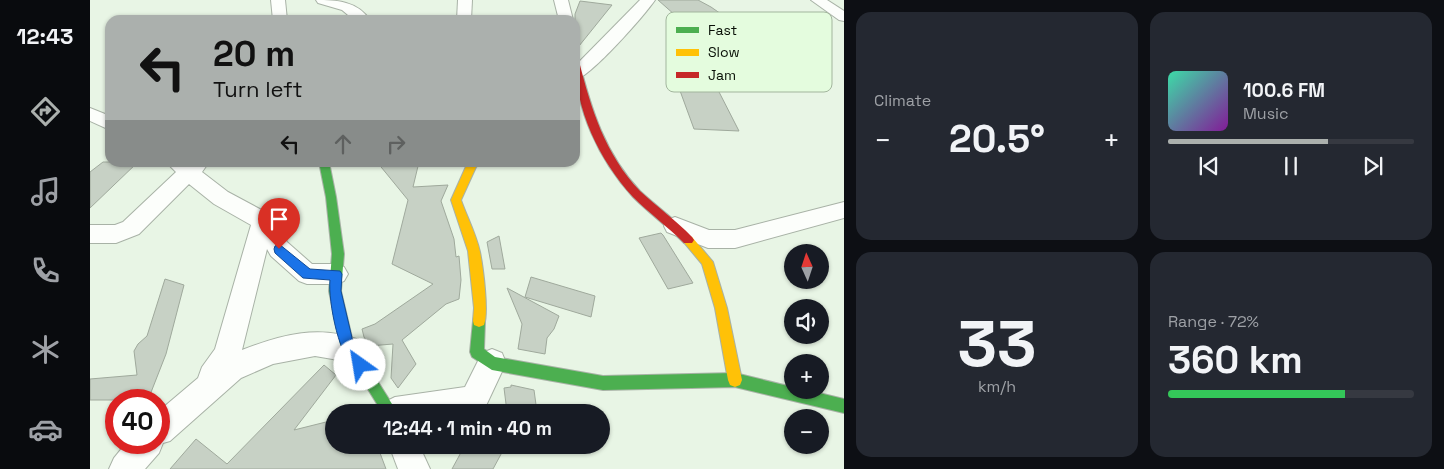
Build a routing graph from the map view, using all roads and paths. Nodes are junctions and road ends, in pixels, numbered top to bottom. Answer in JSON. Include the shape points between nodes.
{"nodes":[{"id":1,"x":278,"y":0,"type":"edge"},
{"id":2,"x":323,"y":0,"type":"edge"},
{"id":3,"x":465,"y":0,"type":"edge"},
{"id":4,"x":561,"y":0,"type":"edge"},
{"id":5,"x":648,"y":0,"type":"edge"},
{"id":6,"x":818,"y":0,"type":"edge"},
{"id":7,"x":280,"y":15,"type":"edge"},
{"id":8,"x":357,"y":15,"type":"edge"},
{"id":9,"x":462,"y":15,"type":"edge"},
{"id":10,"x":565,"y":15,"type":"edge"},
{"id":11,"x":844,"y":17,"type":"edge"},
{"id":12,"x":580,"y":66,"type":"edge"},
{"id":13,"x":580,"y":84,"type":"edge"},
{"id":14,"x":90,"y":114,"type":"edge"},
{"id":15,"x":105,"y":122,"type":"edge"},
{"id":16,"x":187,"y":167,"type":"edge"},
{"id":17,"x":189,"y":167,"type":"edge"},
{"id":18,"x":325,"y":167,"type":"edge"},
{"id":19,"x":471,"y":167,"type":"edge"},
{"id":20,"x":844,"y":210,"type":"edge"},
{"id":21,"x":263,"y":221,"type":"junction"},
{"id":22,"x":675,"y":226,"type":"junction"},
{"id":23,"x":90,"y":234,"type":"edge"},
{"id":24,"x":336,"y":274,"type":"junction"},
{"id":25,"x":350,"y":349,"type":"junction"},
{"id":26,"x":492,"y":363,"type":"junction"},
{"id":27,"x":735,"y":380,"type":"junction"},
{"id":28,"x":202,"y":392,"type":"junction"},
{"id":29,"x":385,"y":404,"type":"edge"},
{"id":30,"x":448,"y":404,"type":"edge"},
{"id":31,"x":844,"y":406,"type":"edge"},
{"id":32,"x":170,"y":420,"type":"edge"},
{"id":33,"x":138,"y":454,"type":"edge"},
{"id":34,"x":408,"y":454,"type":"edge"},
{"id":35,"x":125,"y":469,"type":"edge"},
{"id":36,"x":414,"y":469,"type":"edge"}],
"edges":[{"from":1,"to":7,"type":"street"},
{"from":2,"to":8,"type":"street","via":[[348,7]]},
{"from":3,"to":9,"type":"street"},
{"from":4,"to":10,"type":"street"},
{"from":5,"to":12,"type":"street"},
{"from":6,"to":11,"type":"street"},
{"from":13,"to":22,"type":"street","via":[[589,117],[608,160],[637,194]]},
{"from":14,"to":15,"type":"street"},
{"from":16,"to":23,"type":"street","via":[[132,228],[116,234]]},
{"from":17,"to":21,"type":"street","via":[[221,198]]},
{"from":18,"to":24,"type":"street","via":[[338,254]]},
{"from":19,"to":26,"type":"street","via":[[456,200],[474,251],[480,308],[476,352]]},
{"from":20,"to":22,"type":"street","via":[[735,239],[708,239]]},
{"from":21,"to":24,"type":"street","via":[[279,249],[307,274]]},
{"from":21,"to":28,"type":"street","via":[[227,354]]},
{"from":22,"to":27,"type":"street","via":[[707,262]]},
{"from":24,"to":25,"type":"street","via":[[335,291]]},
{"from":25,"to":28,"type":"street","via":[[315,343],[272,351],[231,368]]},
{"from":25,"to":29,"type":"street"},
{"from":26,"to":27,"type":"street","via":[[603,383]]},
{"from":26,"to":30,"type":"street","via":[[474,400]]},
{"from":27,"to":31,"type":"street"},
{"from":28,"to":32,"type":"street"},
{"from":33,"to":35,"type":"street"},
{"from":34,"to":36,"type":"street"}]}
